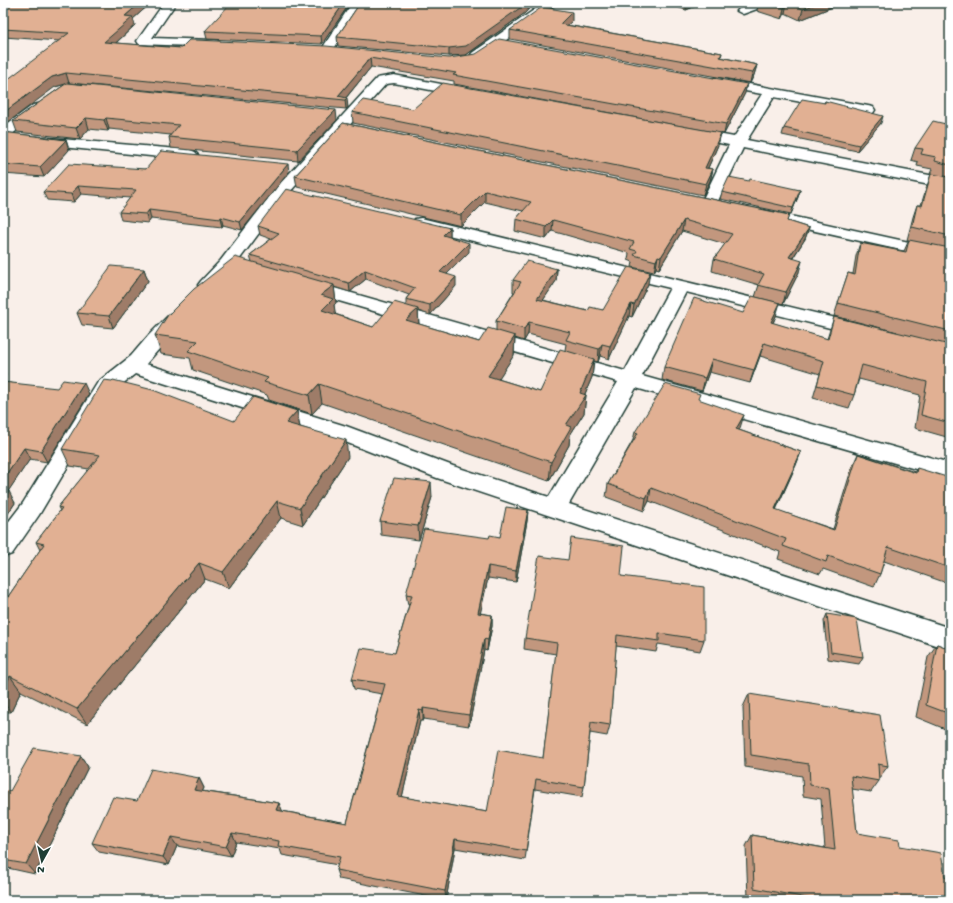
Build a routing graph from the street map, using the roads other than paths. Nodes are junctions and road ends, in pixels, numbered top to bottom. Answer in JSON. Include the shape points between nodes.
{"nodes":[{"id":1,"x":170,"y":3,"type":"edge"},
{"id":2,"x":358,"y":3,"type":"edge"},
{"id":3,"x":551,"y":3,"type":"edge"},
{"id":4,"x":764,"y":3,"type":"edge"},
{"id":5,"x":743,"y":11,"type":"dead end"},
{"id":6,"x":496,"y":42,"type":"junction"},
{"id":7,"x":227,"y":45,"type":"edge"},
{"id":8,"x":512,"y":45,"type":"edge"},
{"id":9,"x":312,"y":49,"type":"edge"},
{"id":10,"x":327,"y":50,"type":"junction"},
{"id":11,"x":343,"y":51,"type":"edge"},
{"id":12,"x":464,"y":60,"type":"edge"},
{"id":13,"x":707,"y":81,"type":"edge"},
{"id":14,"x":770,"y":92,"type":"junction"},
{"id":15,"x":480,"y":95,"type":"edge"},
{"id":16,"x":48,"y":101,"type":"edge"},
{"id":17,"x":868,"y":110,"type":"dead end"},
{"id":18,"x":676,"y":131,"type":"edge"},
{"id":19,"x":3,"y":135,"type":"edge"},
{"id":20,"x":738,"y":142,"type":"junction"},
{"id":21,"x":205,"y":156,"type":"edge"},
{"id":22,"x":950,"y":184,"type":"edge"},
{"id":23,"x":693,"y":200,"type":"edge"},
{"id":24,"x":709,"y":203,"type":"junction"},
{"id":25,"x":725,"y":206,"type":"edge"},
{"id":26,"x":740,"y":210,"type":"edge"},
{"id":27,"x":405,"y":220,"type":"edge"},
{"id":28,"x":950,"y":256,"type":"edge"},
{"id":29,"x":227,"y":264,"type":"junction"},
{"id":30,"x":250,"y":270,"type":"edge"},
{"id":31,"x":288,"y":281,"type":"edge"},
{"id":32,"x":681,"y":285,"type":"junction"},
{"id":33,"x":881,"y":335,"type":"edge"},
{"id":34,"x":131,"y":366,"type":"junction"},
{"id":35,"x":631,"y":378,"type":"junction"},
{"id":36,"x":950,"y":471,"type":"edge"},
{"id":37,"x":555,"y":507,"type":"junction"},
{"id":38,"x":3,"y":547,"type":"edge"},
{"id":39,"x":950,"y":639,"type":"edge"}],
"edges":[{"from":1,"to":7,"type":"street","via":[[143,40]]},
{"from":2,"to":10,"type":"street"},
{"from":3,"to":6,"type":"street"},
{"from":4,"to":5,"type":"street"},
{"from":6,"to":8,"type":"street"},
{"from":6,"to":12,"type":"street","via":[[471,59]]},
{"from":9,"to":10,"type":"street"},
{"from":10,"to":11,"type":"street"},
{"from":13,"to":14,"type":"street"},
{"from":14,"to":17,"type":"street"},
{"from":14,"to":20,"type":"street"},
{"from":15,"to":29,"type":"street","via":[[395,72],[382,81],[347,122],[297,167],[290,192]]},
{"from":16,"to":19,"type":"street"},
{"from":18,"to":20,"type":"street"},
{"from":19,"to":21,"type":"street","via":[[43,142]]},
{"from":20,"to":22,"type":"street"},
{"from":20,"to":24,"type":"street"},
{"from":23,"to":24,"type":"street"},
{"from":24,"to":25,"type":"street"},
{"from":26,"to":28,"type":"street"},
{"from":27,"to":32,"type":"street"},
{"from":29,"to":30,"type":"street"},
{"from":29,"to":34,"type":"street"},
{"from":31,"to":35,"type":"street"},
{"from":32,"to":33,"type":"street"},
{"from":32,"to":35,"type":"street"},
{"from":34,"to":37,"type":"street","via":[[338,431],[445,472]]},
{"from":34,"to":38,"type":"street","via":[[105,387],[31,509]]},
{"from":35,"to":36,"type":"street"},
{"from":35,"to":37,"type":"street"},
{"from":37,"to":39,"type":"street"}]}
